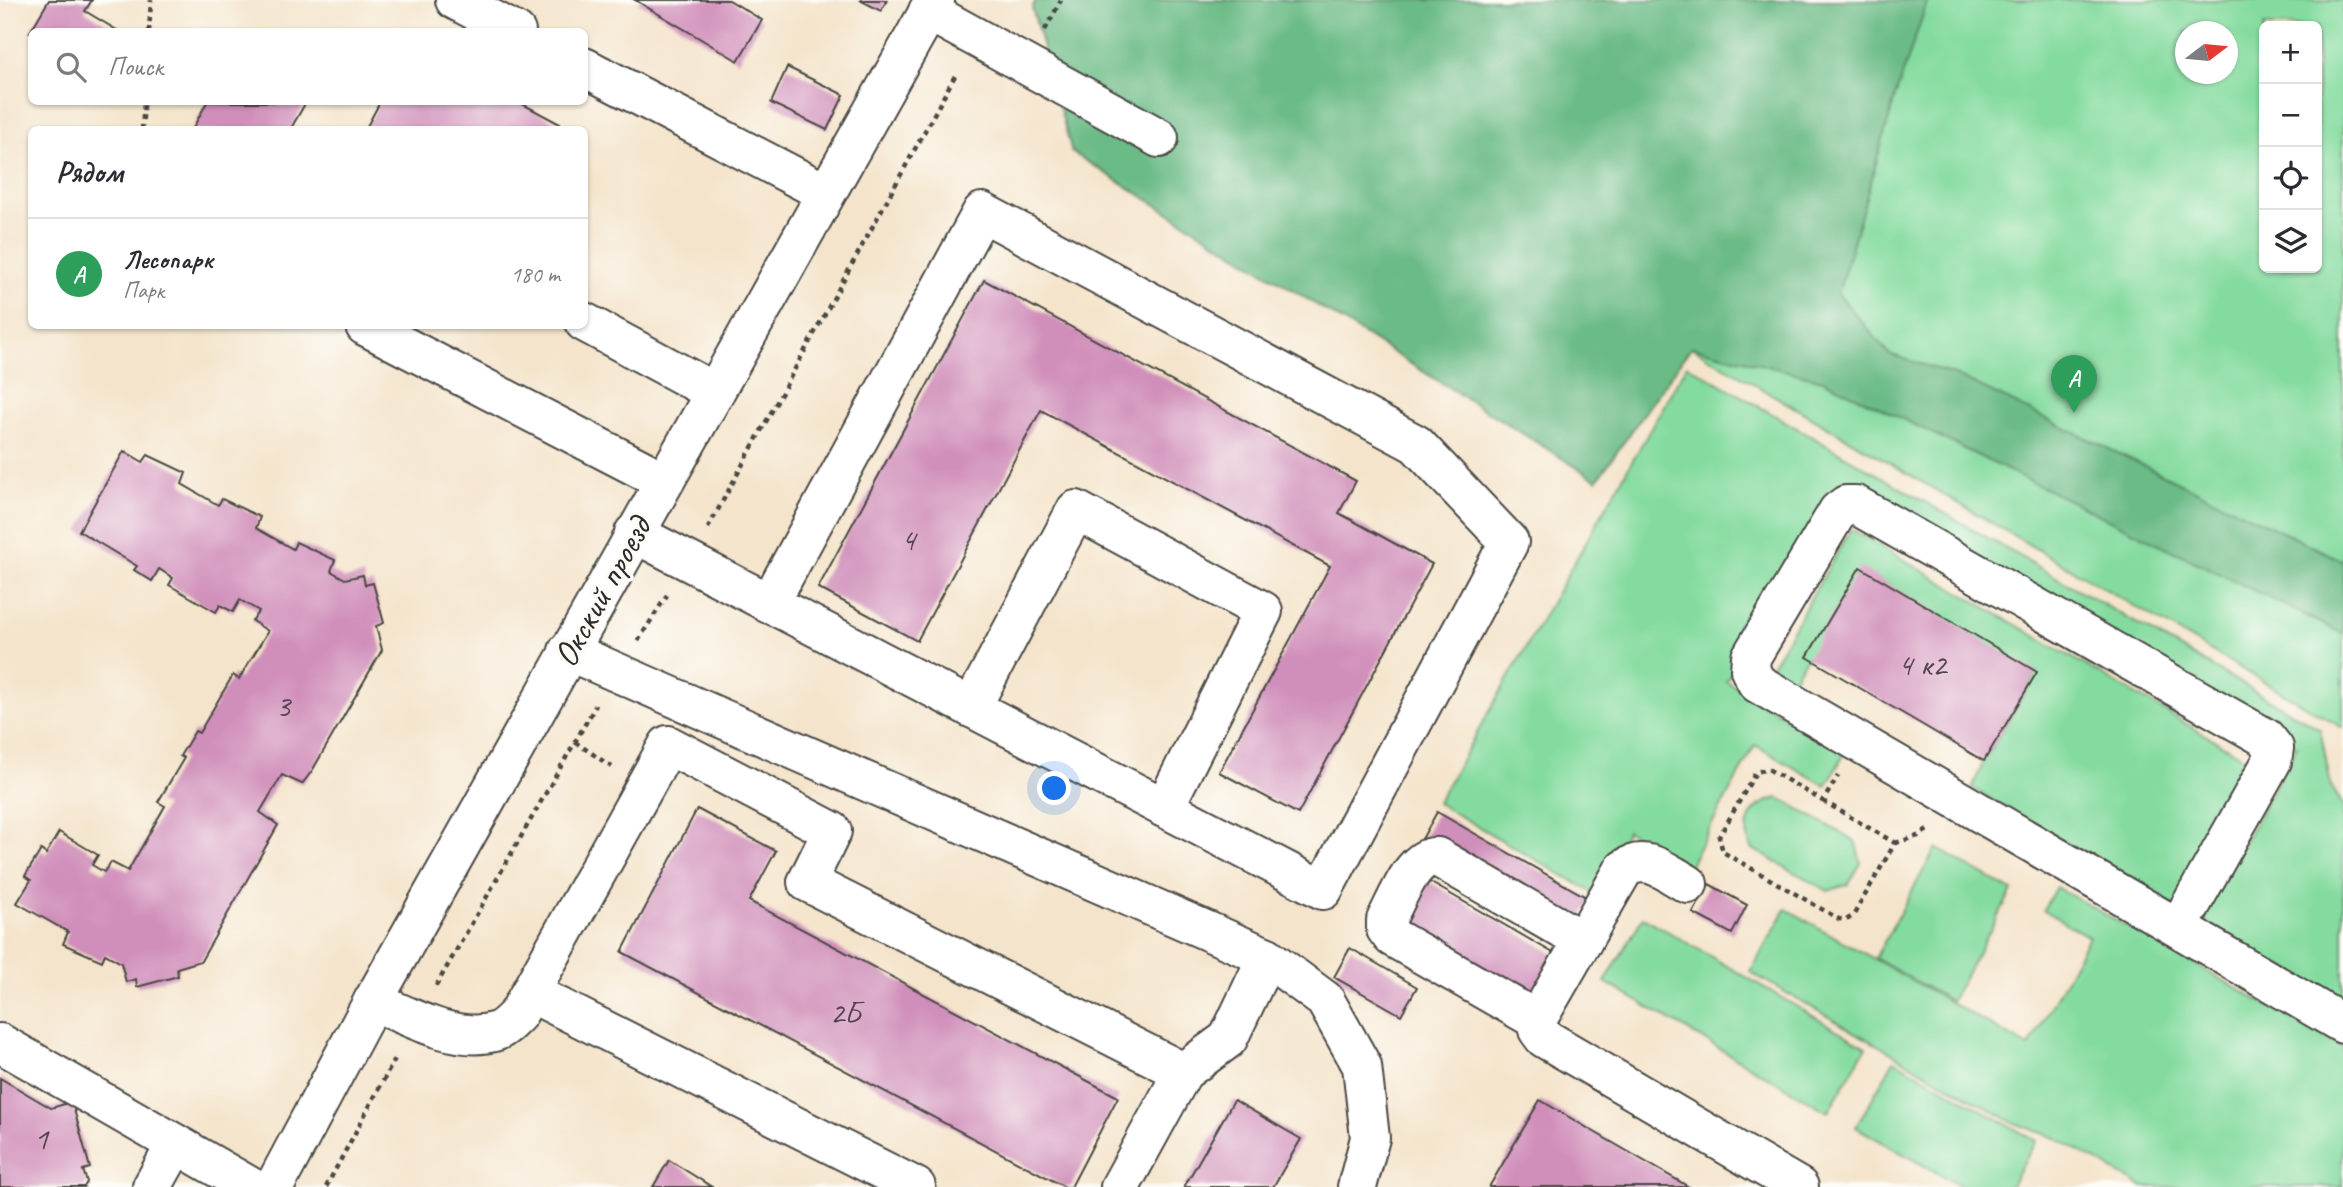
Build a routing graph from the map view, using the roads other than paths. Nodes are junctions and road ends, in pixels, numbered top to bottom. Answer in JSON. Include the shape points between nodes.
{"nodes":[{"id":1,"x":455,"y":0,"type":"edge"},
{"id":2,"x":931,"y":6,"type":"edge"},
{"id":3,"x":508,"y":28,"type":"edge"},
{"id":4,"x":588,"y":69,"type":"edge"},
{"id":5,"x":1159,"y":138,"type":"dead end"},
{"id":6,"x":826,"y":194,"type":"junction"},
{"id":7,"x":588,"y":324,"type":"edge"},
{"id":8,"x":371,"y":329,"type":"edge"},
{"id":9,"x":714,"y":392,"type":"junction"},
{"id":10,"x":664,"y":481,"type":"junction"},
{"id":11,"x":635,"y":533,"type":"junction"},
{"id":12,"x":769,"y":604,"type":"junction"},
{"id":13,"x":568,"y":651,"type":"junction"},
{"id":14,"x":971,"y":708,"type":"junction"},
{"id":15,"x":1164,"y":808,"type":"junction"},
{"id":16,"x":1688,"y":884,"type":"dead end"},
{"id":17,"x":2178,"y":928,"type":"junction"},
{"id":18,"x":1583,"y":941,"type":"junction"},
{"id":19,"x":1267,"y":957,"type":"junction"},
{"id":20,"x":531,"y":993,"type":"junction"},
{"id":21,"x":373,"y":1000,"type":"junction"},
{"id":22,"x":1537,"y":1020,"type":"junction"},
{"id":23,"x":2343,"y":1024,"type":"edge"},
{"id":24,"x":0,"y":1043,"type":"edge"},
{"id":25,"x":1183,"y":1072,"type":"junction"},
{"id":26,"x":176,"y":1144,"type":"junction"},
{"id":27,"x":152,"y":1187,"type":"edge"},
{"id":28,"x":251,"y":1187,"type":"edge"},
{"id":29,"x":274,"y":1187,"type":"edge"},
{"id":30,"x":916,"y":1187,"type":"edge"},
{"id":31,"x":1120,"y":1187,"type":"edge"},
{"id":32,"x":1357,"y":1187,"type":"edge"},
{"id":33,"x":1799,"y":1187,"type":"edge"}],
"edges":[{"from":1,"to":3,"type":"street"},
{"from":2,"to":5,"type":"street","via":[[976,37]]},
{"from":2,"to":6,"type":"street","name":"Окский проезд"},
{"from":4,"to":6,"type":"street"},
{"from":6,"to":9,"type":"street","name":"Окский проезд"},
{"from":7,"to":9,"type":"street"},
{"from":8,"to":10,"type":"street"},
{"from":9,"to":10,"type":"street","name":"Окский проезд"},
{"from":10,"to":11,"type":"street","name":"Окский проезд"},
{"from":11,"to":12,"type":"street"},
{"from":11,"to":13,"type":"street","name":"Окский проезд"},
{"from":12,"to":14,"type":"street"},
{"from":12,"to":15,"type":"street","via":[[982,212],[1416,444],[1509,542],[1323,890]]},
{"from":13,"to":19,"type":"street"},
{"from":13,"to":21,"type":"street","name":"Окский проезд"},
{"from":14,"to":15,"type":"street"},
{"from":14,"to":15,"type":"street","via":[[1076,510],[1263,611]]},
{"from":16,"to":18,"type":"street","via":[[1646,862],[1634,861],[1624,869]]},
{"from":17,"to":17,"type":"street","via":[[1757,683],[1750,670],[1751,657],[1838,511],[1856,505],[2266,737],[2273,748],[2272,761]]},
{"from":17,"to":23,"type":"street"},
{"from":18,"to":22,"type":"street"},
{"from":18,"to":22,"type":"street","via":[[1437,857],[1428,856],[1412,874],[1386,919],[1392,937]]},
{"from":19,"to":25,"type":"street","via":[[1228,1039]]},
{"from":19,"to":32,"type":"street","via":[[1325,1000],[1362,1066],[1370,1138]]},
{"from":20,"to":21,"type":"street","via":[[519,1014],[500,1030],[472,1036],[416,1020]]},
{"from":20,"to":25,"type":"street","via":[[668,745],[832,831],[807,882]]},
{"from":20,"to":30,"type":"street"},
{"from":21,"to":29,"type":"street","name":"Окский проезд"},
{"from":22,"to":33,"type":"street","via":[[1544,1038]]},
{"from":24,"to":26,"type":"street"},
{"from":25,"to":31,"type":"street"},
{"from":26,"to":27,"type":"street"},
{"from":26,"to":28,"type":"street"}]}
